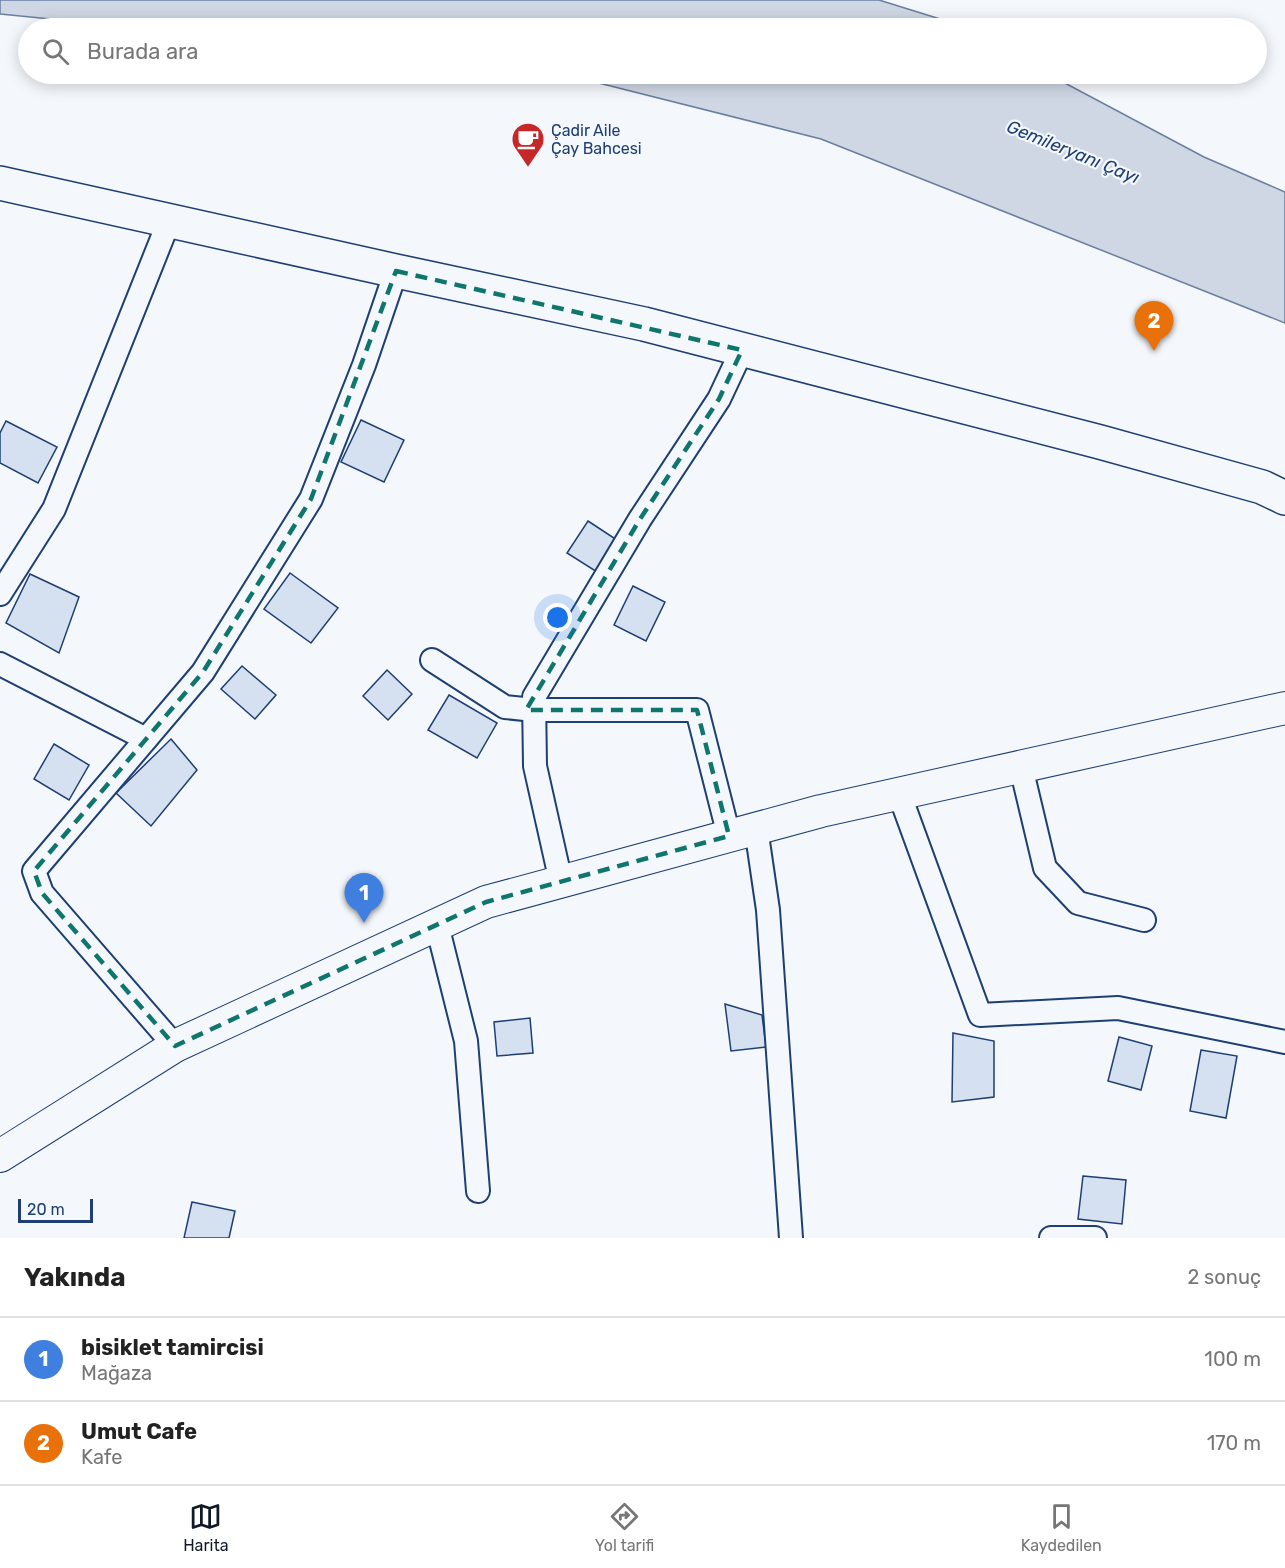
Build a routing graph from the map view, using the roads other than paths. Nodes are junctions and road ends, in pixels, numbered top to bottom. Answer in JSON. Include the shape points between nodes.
{"nodes":[{"id":1,"x":0,"y":183,"type":"edge"},
{"id":2,"x":169,"y":221,"type":"junction"},
{"id":3,"x":396,"y":271,"type":"junction"},
{"id":4,"x":742,"y":350,"type":"junction"},
{"id":5,"x":1285,"y":498,"type":"edge"},
{"id":6,"x":0,"y":594,"type":"edge"},
{"id":7,"x":432,"y":660,"type":"dead end"},
{"id":8,"x":0,"y":664,"type":"edge"},
{"id":9,"x":1285,"y":708,"type":"edge"},
{"id":10,"x":534,"y":710,"type":"junction"},
{"id":11,"x":146,"y":739,"type":"junction"},
{"id":12,"x":1021,"y":767,"type":"junction"},
{"id":13,"x":899,"y":793,"type":"junction"},
{"id":14,"x":743,"y":832,"type":"junction"},
{"id":15,"x":561,"y":882,"type":"junction"},
{"id":16,"x":1144,"y":920,"type":"dead end"},
{"id":17,"x":437,"y":925,"type":"junction"},
{"id":18,"x":1285,"y":1042,"type":"edge"},
{"id":19,"x":175,"y":1046,"type":"junction"},
{"id":20,"x":0,"y":1156,"type":"edge"},
{"id":21,"x":478,"y":1191,"type":"dead end"},
{"id":22,"x":791,"y":1238,"type":"edge"},
{"id":23,"x":1051,"y":1238,"type":"edge"},
{"id":24,"x":1095,"y":1238,"type":"edge"}],
"edges":[{"from":1,"to":2,"type":"main road"},
{"from":2,"to":3,"type":"main road"},
{"from":2,"to":6,"type":"street","via":[[54,509]]},
{"from":3,"to":4,"type":"main road","via":[[645,324]]},
{"from":3,"to":11,"type":"street","via":[[364,365],[310,499],[203,672]]},
{"from":4,"to":5,"type":"main road","via":[[1112,446],[1262,487]]},
{"from":4,"to":10,"type":"street","via":[[719,399],[640,519],[534,697]]},
{"from":7,"to":10,"type":"street","via":[[505,707]]},
{"from":8,"to":11,"type":"street"},
{"from":9,"to":12,"type":"street"},
{"from":10,"to":14,"type":"street","via":[[697,710]]},
{"from":10,"to":15,"type":"street","via":[[535,766]]},
{"from":11,"to":19,"type":"street","via":[[34,871],[42,894]]},
{"from":12,"to":13,"type":"street"},
{"from":12,"to":16,"type":"street","via":[[1045,868],[1077,903]]},
{"from":13,"to":14,"type":"street"},
{"from":13,"to":18,"type":"street","via":[[980,1015],[1118,1008]]},
{"from":14,"to":15,"type":"street"},
{"from":14,"to":22,"type":"street","via":[[768,910]]},
{"from":15,"to":17,"type":"street","via":[[486,902]]},
{"from":17,"to":19,"type":"street"},
{"from":17,"to":21,"type":"street","via":[[466,1041]]},
{"from":19,"to":20,"type":"street"},
{"from":23,"to":24,"type":"street"}]}
